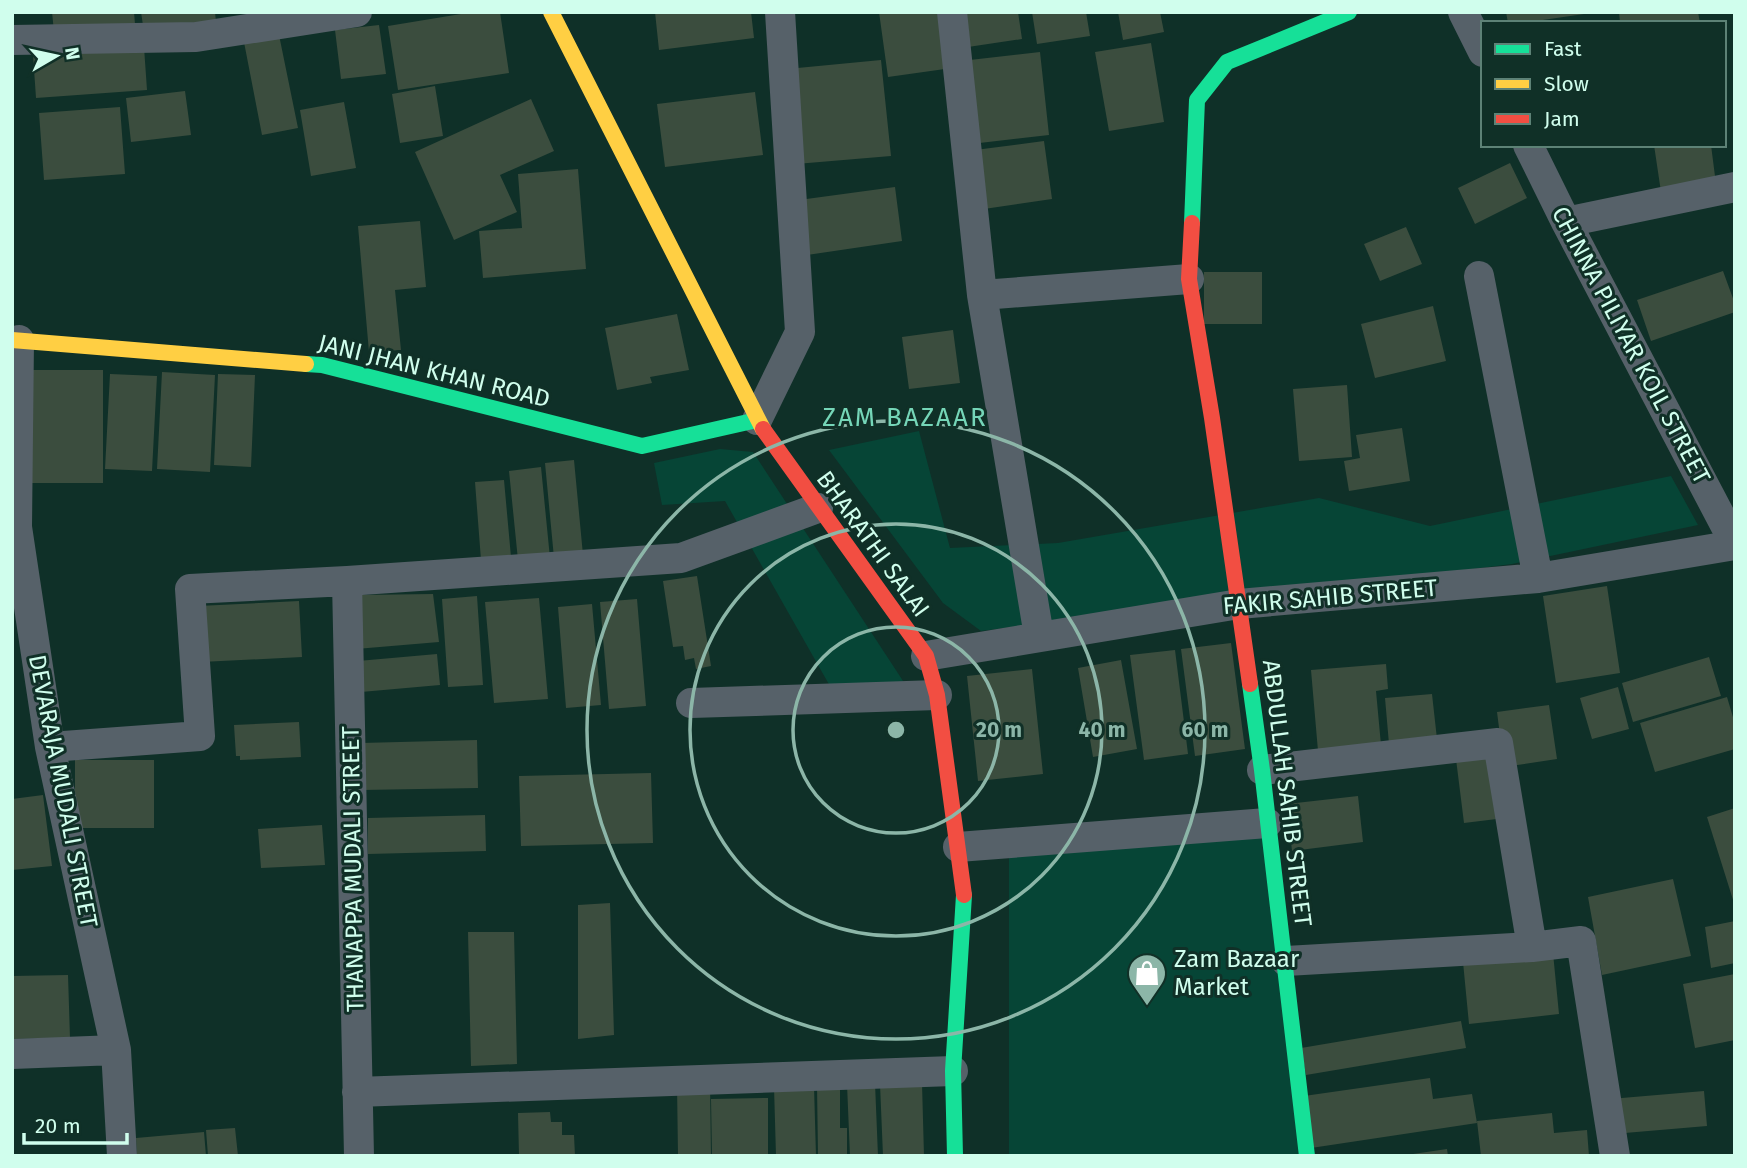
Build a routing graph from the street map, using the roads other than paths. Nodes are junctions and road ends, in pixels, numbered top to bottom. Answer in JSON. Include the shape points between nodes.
{"nodes":[{"id":1,"x":357,"y":12,"type":"edge"},
{"id":2,"x":551,"y":12,"type":"edge"},
{"id":3,"x":780,"y":12,"type":"edge"},
{"id":4,"x":952,"y":12,"type":"edge"},
{"id":5,"x":1349,"y":12,"type":"edge"},
{"id":6,"x":1463,"y":12,"type":"edge"},
{"id":7,"x":12,"y":40,"type":"edge"},
{"id":8,"x":1481,"y":48,"type":"edge"},
{"id":9,"x":1529,"y":147,"type":"edge"},
{"id":10,"x":1735,"y":187,"type":"edge"},
{"id":11,"x":1566,"y":222,"type":"junction"},
{"id":12,"x":1479,"y":276,"type":"dead end"},
{"id":13,"x":1189,"y":279,"type":"junction"},
{"id":14,"x":982,"y":295,"type":"junction"},
{"id":15,"x":15,"y":340,"type":"edge"},
{"id":16,"x":757,"y":420,"type":"junction"},
{"id":17,"x":818,"y":508,"type":"junction"},
{"id":18,"x":1735,"y":544,"type":"edge"},
{"id":19,"x":1538,"y":578,"type":"junction"},
{"id":20,"x":347,"y":581,"type":"junction"},
{"id":21,"x":1239,"y":604,"type":"junction"},
{"id":22,"x":1039,"y":636,"type":"junction"},
{"id":23,"x":926,"y":656,"type":"junction"},
{"id":24,"x":937,"y":695,"type":"junction"},
{"id":25,"x":691,"y":703,"type":"dead end"},
{"id":26,"x":50,"y":747,"type":"junction"},
{"id":27,"x":1262,"y":770,"type":"junction"},
{"id":28,"x":1267,"y":823,"type":"junction"},
{"id":29,"x":958,"y":847,"type":"junction"},
{"id":30,"x":1532,"y":947,"type":"junction"},
{"id":31,"x":1286,"y":961,"type":"junction"},
{"id":32,"x":116,"y":1050,"type":"junction"},
{"id":33,"x":12,"y":1054,"type":"edge"},
{"id":34,"x":953,"y":1071,"type":"junction"},
{"id":35,"x":357,"y":1092,"type":"junction"},
{"id":36,"x":122,"y":1156,"type":"edge"},
{"id":37,"x":359,"y":1156,"type":"edge"},
{"id":38,"x":955,"y":1156,"type":"edge"},
{"id":39,"x":1307,"y":1156,"type":"edge"},
{"id":40,"x":1615,"y":1156,"type":"edge"}],
"edges":[{"from":1,"to":7,"type":"street","via":[[197,37]]},
{"from":2,"to":16,"type":"street","name":"BHARATHI SALAI"},
{"from":3,"to":16,"type":"street","via":[[800,332]]},
{"from":4,"to":14,"type":"street"},
{"from":5,"to":13,"type":"street","name":"ABDULLAH SAHIB STREET","via":[[1227,62],[1197,100]]},
{"from":6,"to":8,"type":"street"},
{"from":9,"to":11,"type":"street","name":"CHINNA PILIYAR KOIL STREET"},
{"from":10,"to":11,"type":"street"},
{"from":11,"to":18,"type":"street","name":"CHINNA PILIYAR KOIL STREET"},
{"from":12,"to":19,"type":"street"},
{"from":13,"to":14,"type":"street"},
{"from":13,"to":21,"type":"street","name":"ABDULLAH SAHIB STREET"},
{"from":14,"to":22,"type":"street"},
{"from":15,"to":16,"type":"street","name":"JANI JHAN KHAN ROAD","via":[[322,365],[642,446]]},
{"from":15,"to":26,"type":"street","name":"DEVARAJA MUDALI STREET","via":[[17,527]]},
{"from":16,"to":17,"type":"street","name":"BHARATHI SALAI"},
{"from":17,"to":20,"type":"street","via":[[681,558]]},
{"from":17,"to":23,"type":"street","name":"BHARATHI SALAI"},
{"from":18,"to":19,"type":"street","name":"FAKIR SAHIB STREET"},
{"from":19,"to":21,"type":"street","name":"FAKIR SAHIB STREET"},
{"from":20,"to":26,"type":"street","via":[[190,589],[200,736]]},
{"from":20,"to":35,"type":"street","name":"THANAPPA MUDALI STREET"},
{"from":21,"to":22,"type":"street","name":"FAKIR SAHIB STREET"},
{"from":21,"to":27,"type":"street","name":"ABDULLAH SAHIB STREET"},
{"from":22,"to":23,"type":"street","name":"FAKIR SAHIB STREET"},
{"from":23,"to":24,"type":"street","name":"BHARATHI SALAI"},
{"from":24,"to":25,"type":"street"},
{"from":24,"to":29,"type":"street","name":"BHARATHI SALAI"},
{"from":26,"to":32,"type":"street","name":"DEVARAJA MUDALI STREET"},
{"from":27,"to":28,"type":"street","name":"ABDULLAH SAHIB STREET"},
{"from":27,"to":30,"type":"street","via":[[1498,743]]},
{"from":28,"to":29,"type":"street"},
{"from":28,"to":31,"type":"street","name":"ABDULLAH SAHIB STREET"},
{"from":29,"to":34,"type":"street","name":"BHARATHI SALAI","via":[[964,887]]},
{"from":30,"to":31,"type":"street"},
{"from":30,"to":40,"type":"street","via":[[1581,941]]},
{"from":31,"to":39,"type":"street","name":"ABDULLAH SAHIB STREET"},
{"from":32,"to":33,"type":"street"},
{"from":32,"to":36,"type":"street","name":"DEVARAJA MUDALI STREET"},
{"from":34,"to":35,"type":"street"},
{"from":34,"to":38,"type":"street","name":"BHARATHI SALAI"},
{"from":35,"to":37,"type":"street","name":"THANAPPA MUDALI STREET"}]}
